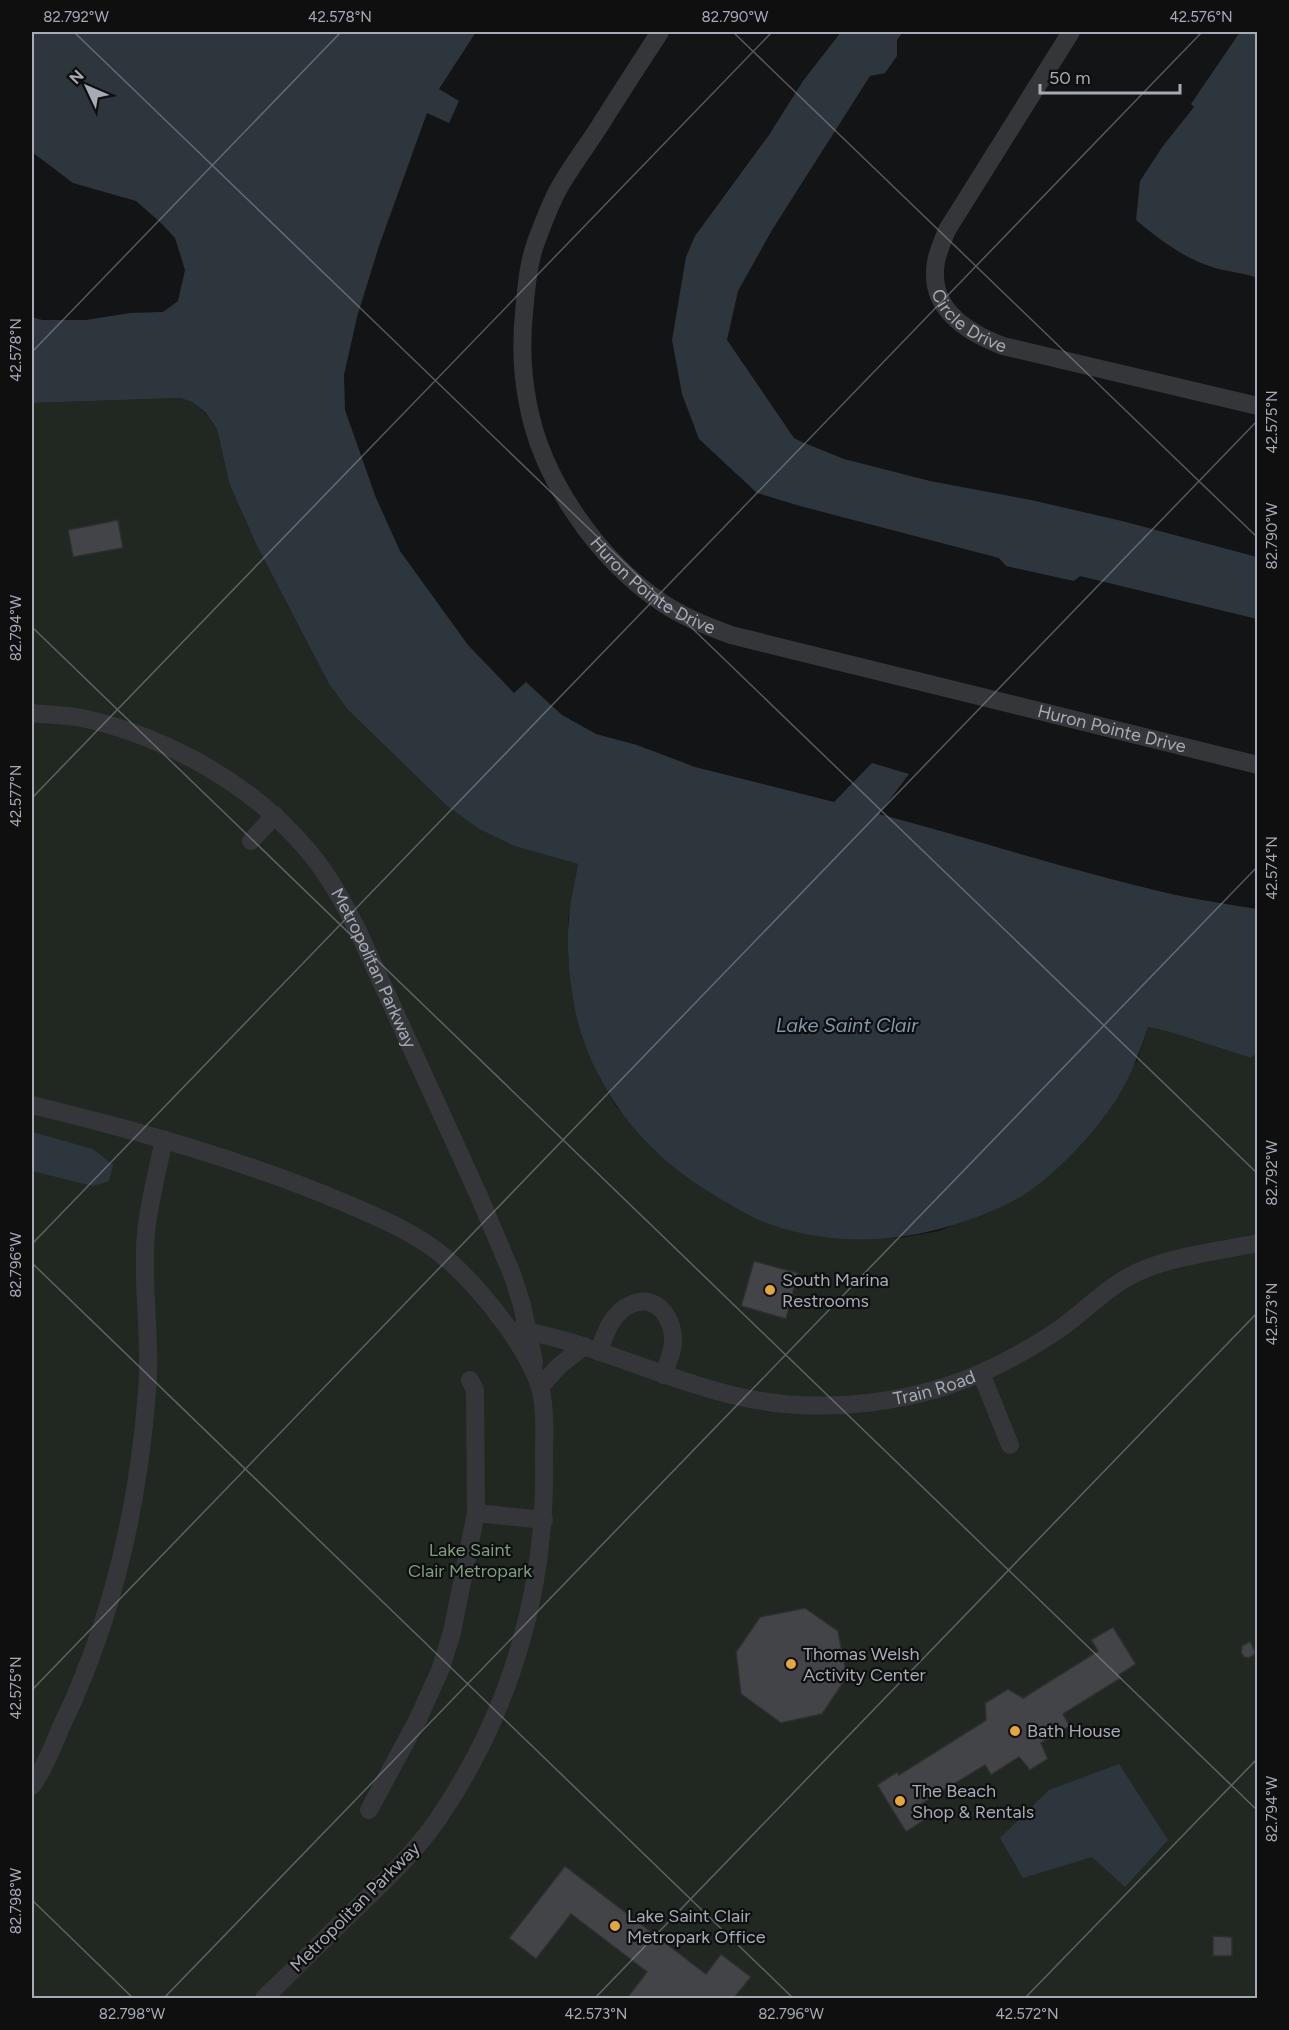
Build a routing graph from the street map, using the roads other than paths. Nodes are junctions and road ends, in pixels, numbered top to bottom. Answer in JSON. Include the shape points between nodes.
{"nodes":[{"id":1,"x":660,"y":32,"type":"edge"},
{"id":2,"x":1071,"y":32,"type":"edge"},
{"id":3,"x":1257,"y":406,"type":"edge"},
{"id":4,"x":32,"y":713,"type":"edge"},
{"id":5,"x":1257,"y":765,"type":"edge"},
{"id":6,"x":274,"y":815,"type":"junction"},
{"id":7,"x":251,"y":841,"type":"dead end"},
{"id":8,"x":32,"y":1105,"type":"edge"},
{"id":9,"x":164,"y":1139,"type":"junction"},
{"id":10,"x":1257,"y":1243,"type":"edge"},
{"id":11,"x":504,"y":1324,"type":"junction"},
{"id":12,"x":528,"y":1331,"type":"junction"},
{"id":13,"x":592,"y":1349,"type":"junction"},
{"id":14,"x":981,"y":1373,"type":"junction"},
{"id":15,"x":663,"y":1374,"type":"junction"},
{"id":16,"x":470,"y":1380,"type":"dead end"},
{"id":17,"x":541,"y":1394,"type":"junction"},
{"id":18,"x":1010,"y":1445,"type":"dead end"},
{"id":19,"x":476,"y":1513,"type":"junction"},
{"id":20,"x":544,"y":1520,"type":"junction"},
{"id":21,"x":32,"y":1786,"type":"edge"},
{"id":22,"x":369,"y":1810,"type":"dead end"},
{"id":23,"x":264,"y":1998,"type":"edge"}],
"edges":[{"from":1,"to":5,"type":"street","name":"Huron Pointe Drive","via":[[558,189],[535,244],[526,288],[522,332],[528,405],[552,474],[581,522],[633,580],[662,603],[731,635]]},
{"from":2,"to":3,"type":"street","name":"Circle Drive","via":[[947,230],[936,262],[937,289],[945,307],[978,336],[1003,346]]},
{"from":4,"to":6,"type":"street","name":"Metropolitan Parkway","via":[[80,718],[133,732],[239,787]]},
{"from":6,"to":7,"type":"street"},
{"from":6,"to":12,"type":"street","name":"Metropolitan Parkway","via":[[337,891],[358,932],[479,1196],[512,1274]]},
{"from":8,"to":9,"type":"street"},
{"from":9,"to":11,"type":"street","via":[[303,1185],[384,1220],[447,1259]]},
{"from":9,"to":21,"type":"street","via":[[146,1231],[148,1390],[128,1528],[101,1631],[73,1702]]},
{"from":10,"to":14,"type":"street","name":"Train Road","via":[[1139,1272],[1037,1343]]},
{"from":11,"to":12,"type":"street","name":"Train Road"},
{"from":11,"to":17,"type":"street","via":[[527,1360]]},
{"from":12,"to":13,"type":"street","name":"Train Road"},
{"from":12,"to":17,"type":"street","name":"Metropolitan Parkway"},
{"from":13,"to":15,"type":"street","name":"Train Road"},
{"from":13,"to":15,"type":"street","via":[[618,1314],[632,1304],[649,1302],[667,1314],[673,1331],[672,1351]]},
{"from":13,"to":17,"type":"street","via":[[565,1361]]},
{"from":14,"to":15,"type":"street","name":"Train Road","via":[[923,1392],[867,1403],[802,1405],[738,1397]]},
{"from":14,"to":18,"type":"street"},
{"from":16,"to":19,"type":"street","via":[[474,1390]]},
{"from":17,"to":20,"type":"street","name":"Metropolitan Parkway"},
{"from":19,"to":20,"type":"street"},
{"from":19,"to":22,"type":"street","via":[[461,1595],[441,1668],[407,1742]]},
{"from":20,"to":23,"type":"street","name":"Metropolitan Parkway","via":[[532,1602],[517,1661],[465,1776],[438,1819],[394,1873]]}]}
